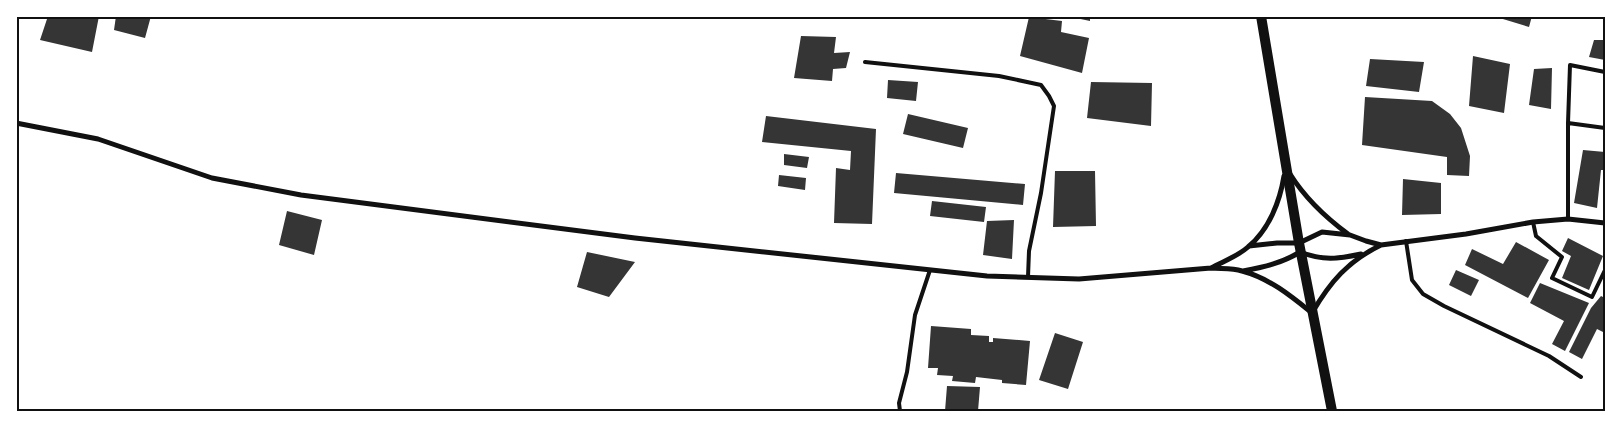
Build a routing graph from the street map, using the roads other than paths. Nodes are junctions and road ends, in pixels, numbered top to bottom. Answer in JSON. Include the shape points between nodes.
{"nodes":[{"id":1,"x":1260,"y":16,"type":"edge"},
{"id":2,"x":865,"y":62,"type":"dead end"},
{"id":3,"x":1605,"y":72,"type":"edge"},
{"id":4,"x":1568,"y":123,"type":"junction"},
{"id":5,"x":16,"y":124,"type":"edge"},
{"id":6,"x":1605,"y":128,"type":"edge"},
{"id":7,"x":1286,"y":167,"type":"junction"},
{"id":8,"x":1568,"y":219,"type":"junction"},
{"id":9,"x":1533,"y":222,"type":"junction"},
{"id":10,"x":1605,"y":223,"type":"edge"},
{"id":11,"x":1350,"y":235,"type":"junction"},
{"id":12,"x":1406,"y":241,"type":"junction"},
{"id":13,"x":1381,"y":244,"type":"junction"},
{"id":14,"x":1249,"y":246,"type":"junction"},
{"id":15,"x":1300,"y":248,"type":"junction"},
{"id":16,"x":1364,"y":253,"type":"junction"},
{"id":17,"x":1211,"y":268,"type":"junction"},
{"id":18,"x":930,"y":270,"type":"junction"},
{"id":19,"x":1605,"y":270,"type":"edge"},
{"id":20,"x":1242,"y":271,"type":"junction"},
{"id":21,"x":1028,"y":277,"type":"junction"},
{"id":22,"x":1312,"y":313,"type":"junction"},
{"id":23,"x":1581,"y":377,"type":"dead end"},
{"id":24,"x":900,"y":411,"type":"edge"},
{"id":25,"x":1332,"y":411,"type":"edge"}],
"edges":[{"from":1,"to":7,"type":"main road"},
{"from":2,"to":21,"type":"lane","via":[[999,76],[1041,85],[1054,106],[1029,251]]},
{"from":3,"to":4,"type":"lane","via":[[1570,65]]},
{"from":4,"to":6,"type":"lane"},
{"from":4,"to":8,"type":"lane"},
{"from":5,"to":18,"type":"street","via":[[98,139],[212,178],[301,194],[636,238]]},
{"from":7,"to":11,"type":"street","via":[[1304,194]]},
{"from":7,"to":14,"type":"street","via":[[1276,208]]},
{"from":7,"to":15,"type":"main road"},
{"from":8,"to":9,"type":"street"},
{"from":8,"to":10,"type":"street"},
{"from":9,"to":12,"type":"street"},
{"from":9,"to":19,"type":"lane","via":[[1536,236],[1562,257],[1552,278],[1592,298]]},
{"from":11,"to":13,"type":"street"},
{"from":11,"to":15,"type":"street","via":[[1322,232]]},
{"from":12,"to":13,"type":"street"},
{"from":12,"to":23,"type":"lane","via":[[1412,280],[1423,294],[1550,356]]},
{"from":13,"to":16,"type":"street"},
{"from":14,"to":15,"type":"street","via":[[1277,243]]},
{"from":14,"to":17,"type":"street"},
{"from":15,"to":16,"type":"street","via":[[1324,259]]},
{"from":15,"to":20,"type":"street","via":[[1289,259]]},
{"from":15,"to":22,"type":"main road"},
{"from":16,"to":22,"type":"street","via":[[1336,278]]},
{"from":17,"to":20,"type":"street"},
{"from":17,"to":21,"type":"street","via":[[1079,280]]},
{"from":18,"to":21,"type":"street"},
{"from":18,"to":24,"type":"lane","via":[[915,315]]},
{"from":20,"to":22,"type":"street","via":[[1282,290]]},
{"from":22,"to":25,"type":"main road"}]}
